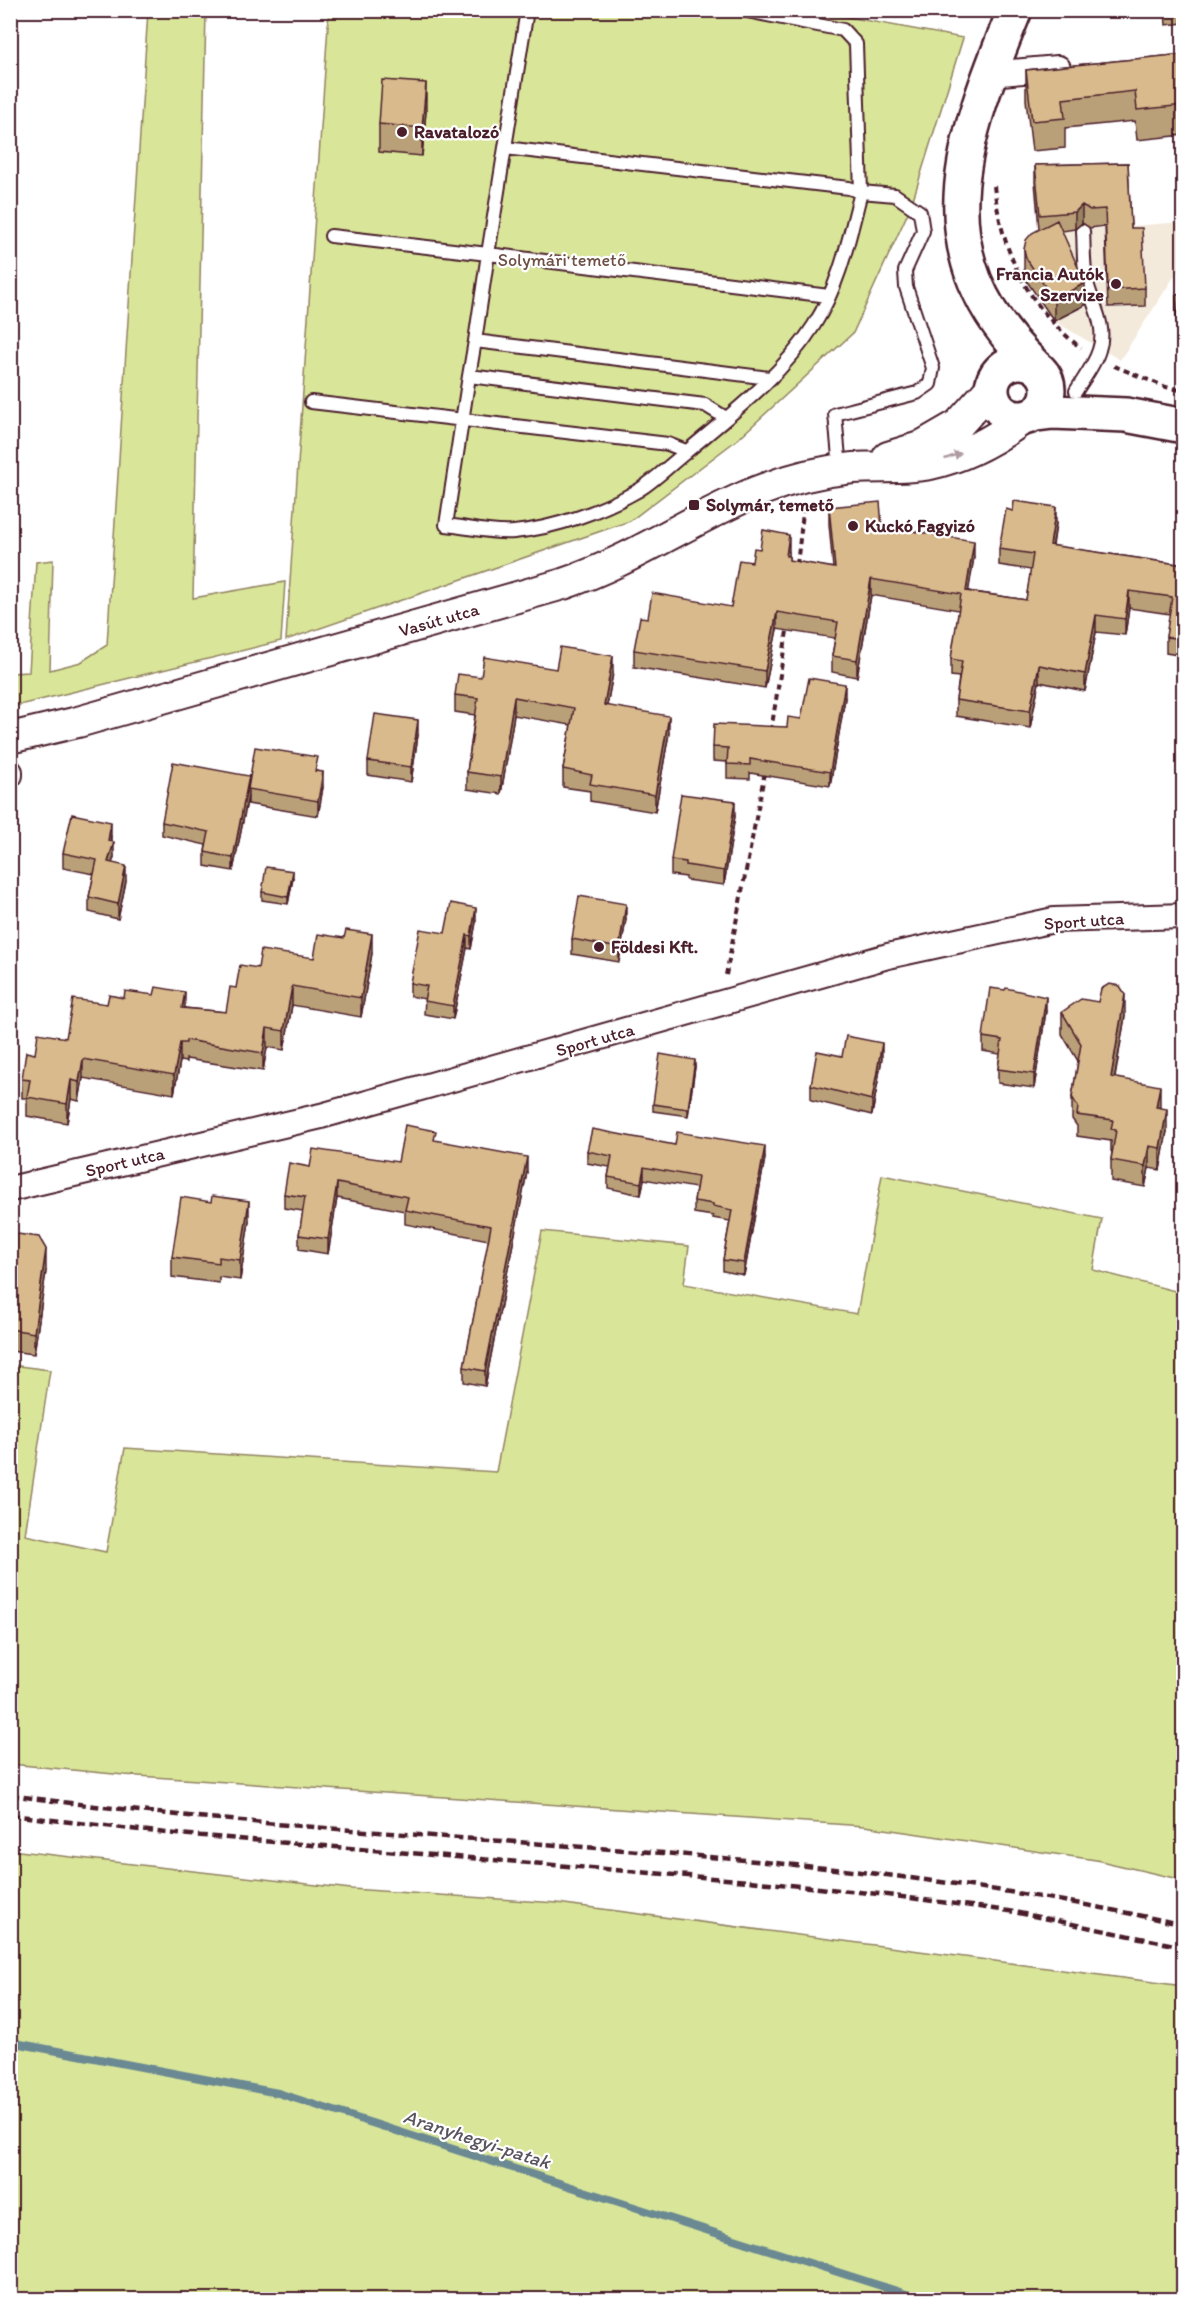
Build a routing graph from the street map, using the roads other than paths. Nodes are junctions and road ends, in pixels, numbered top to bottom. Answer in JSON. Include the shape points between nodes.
{"nodes":[{"id":1,"x":527,"y":10,"type":"edge"},
{"id":2,"x":742,"y":10,"type":"edge"},
{"id":3,"x":1015,"y":10,"type":"edge"},
{"id":4,"x":1077,"y":66,"type":"edge"},
{"id":5,"x":989,"y":74,"type":"junction"},
{"id":6,"x":505,"y":148,"type":"junction"},
{"id":7,"x":861,"y":192,"type":"junction"},
{"id":8,"x":1083,"y":231,"type":"dead end"},
{"id":9,"x":331,"y":236,"type":"dead end"},
{"id":10,"x":488,"y":254,"type":"junction"},
{"id":11,"x":981,"y":293,"type":"junction"},
{"id":12,"x":830,"y":296,"type":"junction"},
{"id":13,"x":475,"y":341,"type":"junction"},
{"id":14,"x":1039,"y":370,"type":"junction"},
{"id":15,"x":469,"y":376,"type":"junction"},
{"id":16,"x":769,"y":378,"type":"junction"},
{"id":17,"x":994,"y":381,"type":"junction"},
{"id":18,"x":1076,"y":391,"type":"junction"},
{"id":19,"x":311,"y":402,"type":"dead end"},
{"id":20,"x":1125,"y":415,"type":"junction"},
{"id":21,"x":1030,"y":416,"type":"junction"},
{"id":22,"x":726,"y":418,"type":"junction"},
{"id":23,"x":462,"y":420,"type":"junction"},
{"id":24,"x":1184,"y":426,"type":"edge"},
{"id":25,"x":686,"y":451,"type":"junction"},
{"id":26,"x":847,"y":469,"type":"junction"},
{"id":27,"x":10,"y":738,"type":"edge"},
{"id":28,"x":1184,"y":916,"type":"edge"},
{"id":29,"x":10,"y":1189,"type":"edge"}],
"edges":[{"from":1,"to":6,"type":"lane"},
{"from":2,"to":7,"type":"lane","via":[[843,30],[856,44]]},
{"from":3,"to":5,"type":"main road"},
{"from":4,"to":5,"type":"street"},
{"from":5,"to":11,"type":"main road","via":[[973,123],[959,209],[966,256]]},
{"from":6,"to":7,"type":"lane"},
{"from":6,"to":10,"type":"lane"},
{"from":7,"to":12,"type":"lane","via":[[841,272]]},
{"from":7,"to":26,"type":"lane","via":[[895,195],[920,212],[923,231],[904,271],[933,368],[930,384],[917,393],[835,414]]},
{"from":8,"to":18,"type":"lane","via":[[1091,303],[1099,314],[1102,336],[1096,357]]},
{"from":9,"to":10,"type":"lane"},
{"from":10,"to":12,"type":"lane"},
{"from":10,"to":13,"type":"lane"},
{"from":11,"to":14,"type":"main road","via":[[1010,342]]},
{"from":11,"to":17,"type":"main road"},
{"from":12,"to":16,"type":"lane","via":[[789,359]]},
{"from":13,"to":15,"type":"lane"},
{"from":13,"to":16,"type":"lane"},
{"from":14,"to":17,"type":"main road","via":[[1014,363],[1007,365]]},
{"from":14,"to":18,"type":"main road"},
{"from":14,"to":21,"type":"main road","via":[[1049,389],[1046,403]]},
{"from":15,"to":22,"type":"lane","via":[[705,405]]},
{"from":15,"to":23,"type":"lane"},
{"from":16,"to":22,"type":"lane"},
{"from":17,"to":21,"type":"main road","via":[[993,400],[1000,411],[1011,417]]},
{"from":17,"to":26,"type":"street","name":"Vasút utca","via":[[958,425],[920,447]]},
{"from":18,"to":20,"type":"main road"},
{"from":19,"to":23,"type":"lane"},
{"from":20,"to":21,"type":"main road","via":[[1053,412]]},
{"from":20,"to":24,"type":"main road"},
{"from":26,"to":21,"type":"street","name":"Vasút utca","one_way":true,"via":[[932,463],[992,440]]},
{"from":22,"to":25,"type":"lane"},
{"from":23,"to":25,"type":"lane","via":[[668,444]]},
{"from":23,"to":25,"type":"lane","via":[[446,525],[512,532],[552,524],[604,507],[640,489]]},
{"from":26,"to":27,"type":"street","name":"Vasút utca","via":[[798,478],[755,492],[634,555],[563,584]]},
{"from":28,"to":29,"type":"street","name":"Sport utca","via":[[1054,920],[888,956],[321,1116]]}]}
